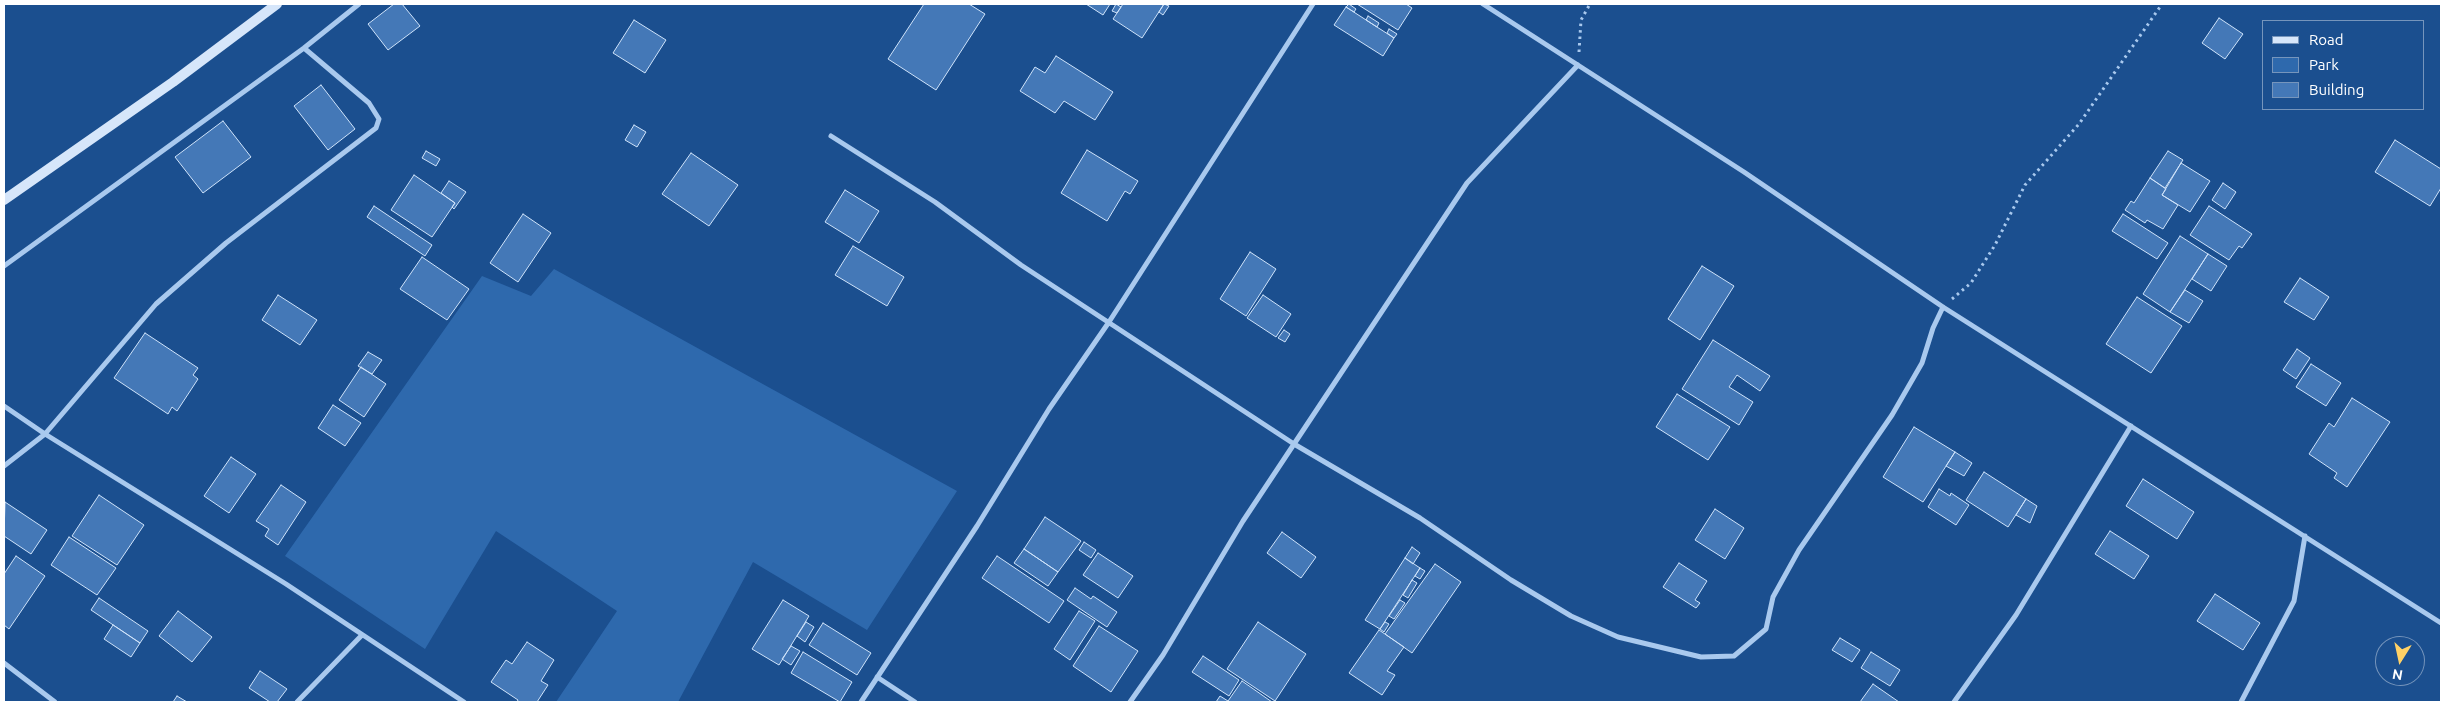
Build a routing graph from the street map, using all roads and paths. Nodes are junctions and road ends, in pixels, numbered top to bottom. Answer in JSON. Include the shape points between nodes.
{"nodes":[{"id":1,"x":278,"y":4,"type":"edge"},
{"id":2,"x":359,"y":4,"type":"edge"},
{"id":3,"x":1313,"y":4,"type":"edge"},
{"id":4,"x":1483,"y":4,"type":"edge"},
{"id":5,"x":1590,"y":4,"type":"edge"},
{"id":6,"x":2162,"y":4,"type":"edge"},
{"id":7,"x":304,"y":48,"type":"junction"},
{"id":8,"x":1578,"y":65,"type":"junction"},
{"id":9,"x":831,"y":136,"type":"dead end"},
{"id":10,"x":4,"y":200,"type":"edge"},
{"id":11,"x":4,"y":266,"type":"edge"},
{"id":12,"x":1943,"y":307,"type":"junction"},
{"id":13,"x":1109,"y":322,"type":"junction"},
{"id":14,"x":4,"y":406,"type":"edge"},
{"id":15,"x":2131,"y":426,"type":"junction"},
{"id":16,"x":45,"y":434,"type":"junction"},
{"id":17,"x":1294,"y":444,"type":"junction"},
{"id":18,"x":4,"y":466,"type":"edge"},
{"id":19,"x":2304,"y":536,"type":"junction"},
{"id":20,"x":2441,"y":623,"type":"edge"},
{"id":21,"x":362,"y":634,"type":"junction"},
{"id":22,"x":4,"y":663,"type":"edge"},
{"id":23,"x":877,"y":677,"type":"junction"},
{"id":24,"x":55,"y":702,"type":"edge"},
{"id":25,"x":296,"y":702,"type":"edge"},
{"id":26,"x":464,"y":702,"type":"edge"},
{"id":27,"x":860,"y":702,"type":"edge"},
{"id":28,"x":915,"y":702,"type":"edge"},
{"id":29,"x":1130,"y":702,"type":"edge"},
{"id":30,"x":1954,"y":702,"type":"edge"},
{"id":31,"x":2241,"y":702,"type":"edge"}],
"edges":[{"from":1,"to":10,"type":"main road"},
{"from":2,"to":7,"type":"street"},
{"from":3,"to":13,"type":"street"},
{"from":4,"to":8,"type":"street"},
{"from":5,"to":8,"type":"path","via":[[1581,20]]},
{"from":6,"to":12,"type":"path","via":[[2079,124],[2025,185],[1996,245],[1971,283]]},
{"from":7,"to":11,"type":"street"},
{"from":7,"to":16,"type":"street","via":[[369,103],[379,119],[376,128],[226,243],[156,304]]},
{"from":8,"to":12,"type":"street","via":[[1744,172]]},
{"from":8,"to":17,"type":"street","via":[[1466,183]]},
{"from":9,"to":13,"type":"street","via":[[935,202],[1021,265]]},
{"from":12,"to":15,"type":"street"},
{"from":12,"to":17,"type":"street","via":[[1922,363],[1892,416],[1799,550],[1773,597],[1766,629],[1734,656],[1701,657],[1618,637],[1571,616],[1420,518]]},
{"from":13,"to":17,"type":"street"},
{"from":13,"to":23,"type":"street","via":[[1049,409],[977,526]]},
{"from":14,"to":16,"type":"street"},
{"from":15,"to":19,"type":"street"},
{"from":15,"to":30,"type":"street","via":[[2016,615]]},
{"from":16,"to":18,"type":"street"},
{"from":16,"to":21,"type":"street"},
{"from":17,"to":29,"type":"street"},
{"from":19,"to":20,"type":"street"},
{"from":19,"to":31,"type":"street","via":[[2294,600]]},
{"from":21,"to":25,"type":"street"},
{"from":21,"to":26,"type":"street"},
{"from":22,"to":24,"type":"street"},
{"from":23,"to":27,"type":"street"},
{"from":23,"to":28,"type":"street"}]}
